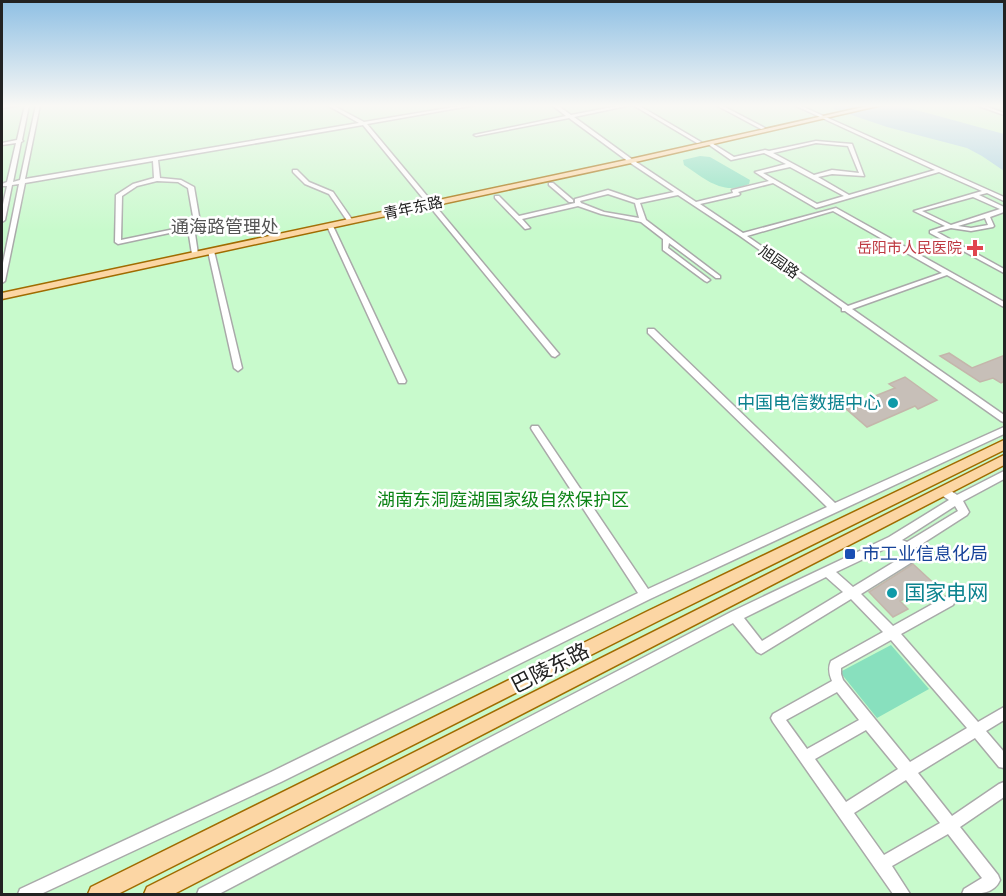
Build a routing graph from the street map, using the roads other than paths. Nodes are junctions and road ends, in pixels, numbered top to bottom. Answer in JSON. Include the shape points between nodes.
{"nodes":[{"id":1,"x":20,"y":147,"type":"edge"},
{"id":2,"x":29,"y":147,"type":"edge"},
{"id":3,"x":228,"y":147,"type":"edge"},
{"id":4,"x":382,"y":147,"type":"edge"},
{"id":5,"x":613,"y":147,"type":"edge"},
{"id":6,"x":679,"y":147,"type":"edge"},
{"id":7,"x":691,"y":147,"type":"edge"},
{"id":8,"x":715,"y":147,"type":"edge"},
{"id":9,"x":795,"y":147,"type":"edge"},
{"id":10,"x":851,"y":147,"type":"edge"},
{"id":11,"x":890,"y":147,"type":"edge"},
{"id":12,"x":768,"y":153,"type":"junction"},
{"id":13,"x":155,"y":159,"type":"junction"},
{"id":14,"x":630,"y":159,"type":"junction"},
{"id":15,"x":790,"y":165,"type":"junction"},
{"id":16,"x":940,"y":170,"type":"junction"},
{"id":17,"x":295,"y":171,"type":"dead end"},
{"id":18,"x":813,"y":177,"type":"junction"},
{"id":19,"x":157,"y":179,"type":"junction"},
{"id":20,"x":774,"y":181,"type":"junction"},
{"id":21,"x":22,"y":182,"type":"junction"},
{"id":22,"x":10,"y":184,"type":"junction"},
{"id":23,"x":551,"y":184,"type":"dead end"},
{"id":24,"x":2,"y":185,"type":"edge"},
{"id":25,"x":988,"y":191,"type":"junction"},
{"id":26,"x":679,"y":193,"type":"junction"},
{"id":27,"x":974,"y":195,"type":"junction"},
{"id":28,"x":848,"y":196,"type":"junction"},
{"id":29,"x":497,"y":197,"type":"dead end"},
{"id":30,"x":1005,"y":199,"type":"edge"},
{"id":31,"x":427,"y":202,"type":"junction"},
{"id":32,"x":575,"y":202,"type":"junction"},
{"id":33,"x":637,"y":202,"type":"junction"},
{"id":34,"x":695,"y":204,"type":"junction"},
{"id":35,"x":1005,"y":210,"type":"edge"},
{"id":36,"x":987,"y":216,"type":"junction"},
{"id":37,"x":518,"y":218,"type":"junction"},
{"id":38,"x":349,"y":219,"type":"junction"},
{"id":39,"x":2,"y":220,"type":"edge"},
{"id":40,"x":643,"y":221,"type":"junction"},
{"id":41,"x":330,"y":226,"type":"junction"},
{"id":42,"x":191,"y":227,"type":"junction"},
{"id":43,"x":946,"y":227,"type":"junction"},
{"id":44,"x":527,"y":228,"type":"dead end"},
{"id":45,"x":742,"y":235,"type":"junction"},
{"id":46,"x":666,"y":240,"type":"junction"},
{"id":47,"x":211,"y":251,"type":"junction"},
{"id":48,"x":194,"y":252,"type":"junction"},
{"id":49,"x":710,"y":271,"type":"junction"},
{"id":50,"x":1005,"y":271,"type":"edge"},
{"id":51,"x":947,"y":273,"type":"junction"},
{"id":52,"x":699,"y":274,"type":"junction"},
{"id":53,"x":718,"y":277,"type":"dead end"},
{"id":54,"x":707,"y":280,"type":"dead end"},
{"id":55,"x":2,"y":281,"type":"edge"},
{"id":56,"x":2,"y":290,"type":"edge"},
{"id":57,"x":2,"y":296,"type":"edge"},
{"id":58,"x":1005,"y":305,"type":"edge"},
{"id":59,"x":845,"y":309,"type":"junction"},
{"id":60,"x":651,"y":331,"type":"dead end"},
{"id":61,"x":555,"y":354,"type":"dead end"},
{"id":62,"x":238,"y":368,"type":"dead end"},
{"id":63,"x":402,"y":381,"type":"dead end"},
{"id":64,"x":1005,"y":419,"type":"edge"},
{"id":65,"x":535,"y":428,"type":"dead end"},
{"id":66,"x":1005,"y":430,"type":"edge"},
{"id":67,"x":1005,"y":445,"type":"edge"},
{"id":68,"x":1005,"y":460,"type":"edge"},
{"id":69,"x":1005,"y":475,"type":"edge"},
{"id":70,"x":950,"y":496,"type":"junction"},
{"id":71,"x":834,"y":508,"type":"junction"},
{"id":72,"x":893,"y":540,"type":"junction"},
{"id":73,"x":908,"y":547,"type":"junction"},
{"id":74,"x":828,"y":572,"type":"junction"},
{"id":75,"x":851,"y":591,"type":"junction"},
{"id":76,"x":646,"y":595,"type":"junction"},
{"id":77,"x":949,"y":601,"type":"dead end"},
{"id":78,"x":735,"y":616,"type":"junction"},
{"id":79,"x":890,"y":633,"type":"junction"},
{"id":80,"x":838,"y":684,"type":"junction"},
{"id":81,"x":1005,"y":713,"type":"edge"},
{"id":82,"x":868,"y":722,"type":"junction"},
{"id":83,"x":976,"y":730,"type":"junction"},
{"id":84,"x":805,"y":757,"type":"junction"},
{"id":85,"x":1005,"y":762,"type":"edge"},
{"id":86,"x":908,"y":771,"type":"junction"},
{"id":87,"x":1005,"y":789,"type":"edge"},
{"id":88,"x":844,"y":811,"type":"junction"},
{"id":89,"x":950,"y":825,"type":"junction"},
{"id":90,"x":882,"y":864,"type":"junction"},
{"id":91,"x":25,"y":894,"type":"edge"},
{"id":92,"x":98,"y":894,"type":"edge"},
{"id":93,"x":154,"y":894,"type":"edge"},
{"id":94,"x":204,"y":894,"type":"edge"},
{"id":95,"x":902,"y":894,"type":"edge"},
{"id":96,"x":969,"y":894,"type":"edge"}],
"edges":[{"from":1,"to":22,"type":"street"},
{"from":2,"to":21,"type":"street"},
{"from":3,"to":13,"type":"street"},
{"from":4,"to":31,"type":"street"},
{"from":5,"to":14,"type":"street","name":"旭园路"},
{"from":6,"to":14,"type":"main road","name":"青年东路"},
{"from":7,"to":14,"type":"main road","name":"青年东路"},
{"from":8,"to":12,"type":"street","via":[[733,159]]},
{"from":9,"to":12,"type":"street"},
{"from":10,"to":18,"type":"street","via":[[862,175],[832,172]]},
{"from":11,"to":16,"type":"street"},
{"from":12,"to":15,"type":"street"},
{"from":13,"to":19,"type":"street"},
{"from":13,"to":21,"type":"street"},
{"from":14,"to":26,"type":"street","name":"旭园路"},
{"from":14,"to":31,"type":"main road","name":"青年东路"},
{"from":15,"to":18,"type":"street"},
{"from":15,"to":20,"type":"street","via":[[758,172]]},
{"from":16,"to":25,"type":"street"},
{"from":16,"to":28,"type":"street"},
{"from":17,"to":38,"type":"street","via":[[307,183],[331,193]]},
{"from":18,"to":28,"type":"street"},
{"from":19,"to":42,"type":"street","via":[[179,181],[191,187],[197,222]]},
{"from":19,"to":42,"type":"street","via":[[135,185],[119,195],[118,242]]},
{"from":20,"to":28,"type":"street","via":[[816,206]]},
{"from":20,"to":34,"type":"street"},
{"from":21,"to":22,"type":"street"},
{"from":21,"to":55,"type":"street"},
{"from":22,"to":24,"type":"street"},
{"from":22,"to":39,"type":"street"},
{"from":23,"to":32,"type":"street"},
{"from":25,"to":27,"type":"street"},
{"from":25,"to":30,"type":"street"},
{"from":26,"to":33,"type":"street"},
{"from":26,"to":34,"type":"street","name":"旭园路"},
{"from":27,"to":35,"type":"street"},
{"from":27,"to":43,"type":"street","via":[[916,211]]},
{"from":29,"to":37,"type":"street"},
{"from":31,"to":38,"type":"main road","name":"青年东路"},
{"from":31,"to":61,"type":"street"},
{"from":32,"to":33,"type":"street","via":[[608,192]]},
{"from":32,"to":37,"type":"street"},
{"from":32,"to":40,"type":"street","via":[[603,213]]},
{"from":33,"to":40,"type":"street"},
{"from":34,"to":45,"type":"street","name":"旭园路"},
{"from":35,"to":36,"type":"street"},
{"from":36,"to":43,"type":"street"},
{"from":36,"to":43,"type":"street","via":[[991,226],[977,230]]},
{"from":37,"to":44,"type":"street"},
{"from":38,"to":41,"type":"main road","name":"青年东路"},
{"from":38,"to":48,"type":"main road","name":"青年东路"},
{"from":40,"to":46,"type":"street"},
{"from":41,"to":47,"type":"main road","name":"青年东路"},
{"from":41,"to":63,"type":"street"},
{"from":42,"to":48,"type":"street"},
{"from":43,"to":50,"type":"street","via":[[932,232]]},
{"from":45,"to":51,"type":"street","via":[[834,209]]},
{"from":45,"to":59,"type":"street","name":"旭园路"},
{"from":46,"to":49,"type":"street"},
{"from":46,"to":52,"type":"street","via":[[665,249]]},
{"from":47,"to":48,"type":"main road","name":"青年东路"},
{"from":47,"to":62,"type":"street"},
{"from":48,"to":56,"type":"main road","name":"青年东路"},
{"from":48,"to":57,"type":"main road","name":"青年东路"},
{"from":49,"to":52,"type":"street"},
{"from":49,"to":53,"type":"street"},
{"from":51,"to":58,"type":"street"},
{"from":51,"to":59,"type":"street"},
{"from":52,"to":54,"type":"street"},
{"from":59,"to":64,"type":"street","name":"旭园路"},
{"from":60,"to":71,"type":"street"},
{"from":65,"to":76,"type":"street"},
{"from":66,"to":71,"type":"street"},
{"from":67,"to":92,"type":"main road","name":"巴陵东路"},
{"from":68,"to":70,"type":"main road","name":"巴陵东路"},
{"from":69,"to":70,"type":"street"},
{"from":70,"to":72,"type":"street"},
{"from":70,"to":73,"type":"street","via":[[964,512]]},
{"from":70,"to":93,"type":"main road","name":"巴陵东路"},
{"from":71,"to":76,"type":"street"},
{"from":72,"to":73,"type":"street"},
{"from":72,"to":74,"type":"street"},
{"from":73,"to":75,"type":"street","via":[[913,556]]},
{"from":74,"to":75,"type":"street"},
{"from":74,"to":78,"type":"street"},
{"from":75,"to":78,"type":"street","via":[[762,648]]},
{"from":75,"to":79,"type":"street"},
{"from":76,"to":91,"type":"street","via":[[276,777]]},
{"from":77,"to":79,"type":"street"},
{"from":78,"to":94,"type":"street"},
{"from":79,"to":80,"type":"street","via":[[835,665]]},
{"from":79,"to":83,"type":"street"},
{"from":80,"to":82,"type":"street"},
{"from":80,"to":84,"type":"street","via":[[777,718]]},
{"from":81,"to":83,"type":"street"},
{"from":82,"to":84,"type":"street"},
{"from":82,"to":86,"type":"street"},
{"from":83,"to":85,"type":"street"},
{"from":83,"to":86,"type":"street"},
{"from":84,"to":88,"type":"street"},
{"from":86,"to":88,"type":"street"},
{"from":86,"to":89,"type":"street"},
{"from":87,"to":89,"type":"street"},
{"from":88,"to":90,"type":"street"},
{"from":89,"to":90,"type":"street"},
{"from":89,"to":96,"type":"street","via":[[993,880]]},
{"from":90,"to":95,"type":"street"}]}
